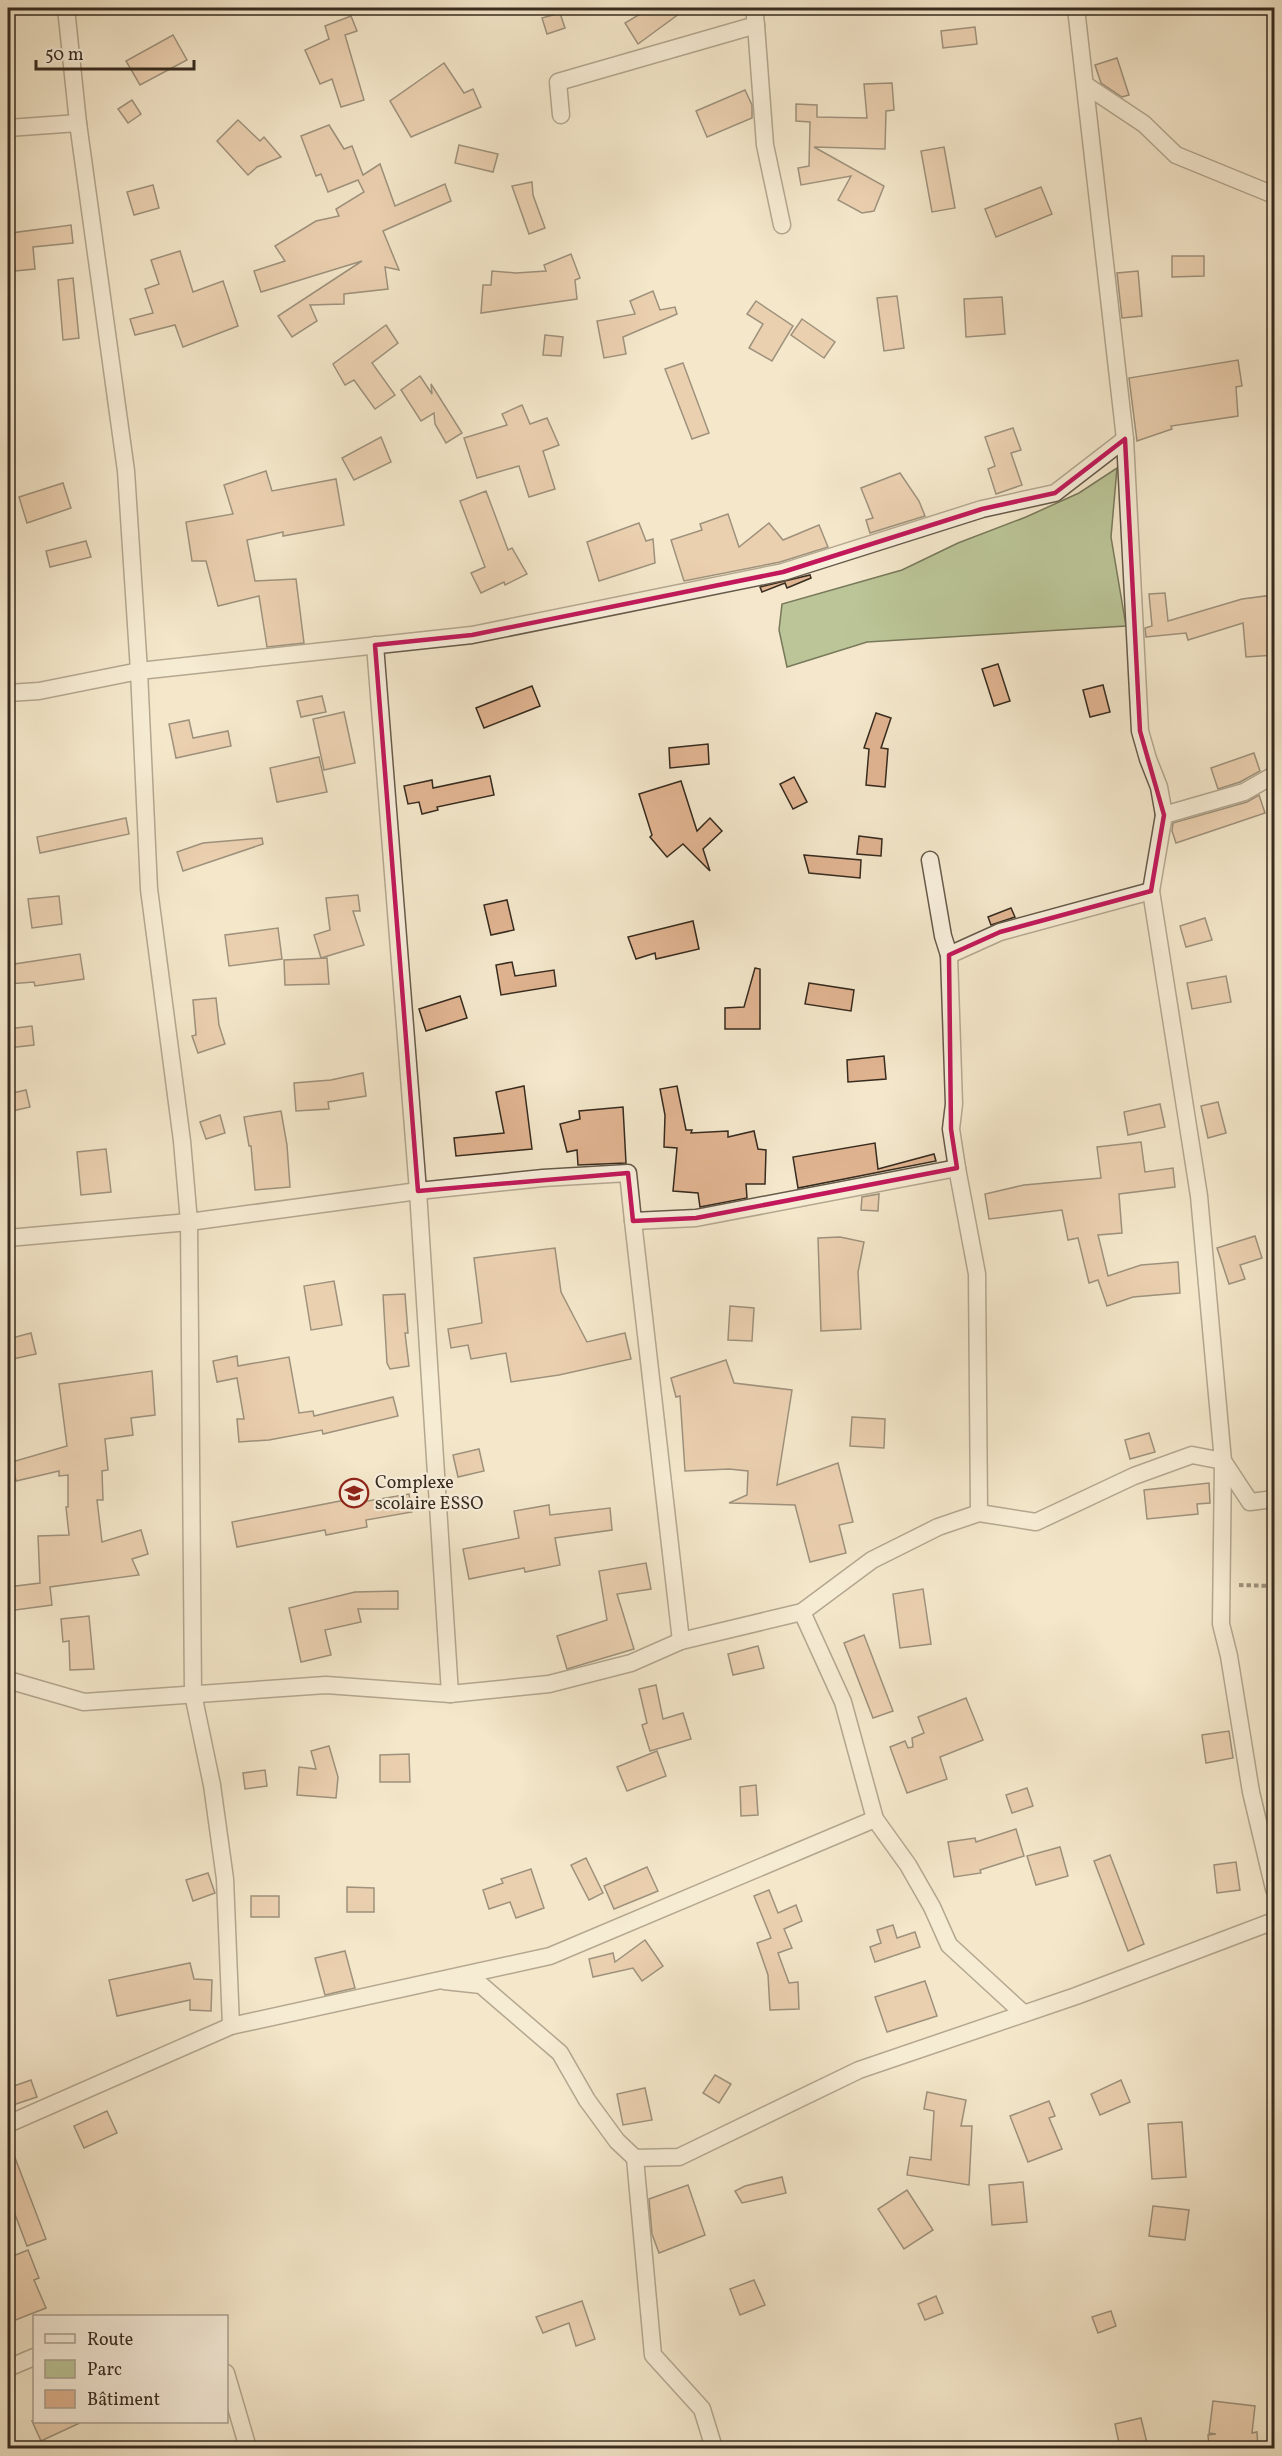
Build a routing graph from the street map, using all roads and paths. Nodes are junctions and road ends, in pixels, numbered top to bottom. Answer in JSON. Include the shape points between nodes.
{"nodes":[{"id":1,"x":66,"y":8,"type":"edge"},
{"id":2,"x":754,"y":8,"type":"edge"},
{"id":3,"x":1076,"y":8,"type":"edge"},
{"id":4,"x":756,"y":25,"type":"junction"},
{"id":5,"x":1087,"y":86,"type":"junction"},
{"id":6,"x":561,"y":115,"type":"dead end"},
{"id":7,"x":78,"y":123,"type":"junction"},
{"id":8,"x":8,"y":128,"type":"edge"},
{"id":9,"x":1275,"y":195,"type":"edge"},
{"id":10,"x":782,"y":225,"type":"dead end"},
{"id":11,"x":1125,"y":439,"type":"junction"},
{"id":12,"x":375,"y":645,"type":"junction"},
{"id":13,"x":139,"y":671,"type":"junction"},
{"id":14,"x":8,"y":693,"type":"edge"},
{"id":15,"x":1275,"y":775,"type":"edge"},
{"id":16,"x":1164,"y":815,"type":"junction"},
{"id":17,"x":930,"y":860,"type":"dead end"},
{"id":18,"x":1151,"y":891,"type":"junction"},
{"id":19,"x":949,"y":955,"type":"junction"},
{"id":20,"x":957,"y":1168,"type":"junction"},
{"id":21,"x":418,"y":1191,"type":"junction"},
{"id":22,"x":633,"y":1221,"type":"junction"},
{"id":23,"x":189,"y":1222,"type":"junction"},
{"id":24,"x":8,"y":1238,"type":"edge"},
{"id":25,"x":1223,"y":1461,"type":"junction"},
{"id":26,"x":1275,"y":1499,"type":"edge"},
{"id":27,"x":979,"y":1513,"type":"junction"},
{"id":28,"x":1222,"y":1560,"type":"junction"},
{"id":29,"x":1275,"y":1586,"type":"edge"},
{"id":30,"x":802,"y":1612,"type":"junction"},
{"id":31,"x":681,"y":1641,"type":"junction"},
{"id":32,"x":8,"y":1680,"type":"edge"},
{"id":33,"x":193,"y":1694,"type":"junction"},
{"id":34,"x":450,"y":1694,"type":"junction"},
{"id":35,"x":875,"y":1819,"type":"junction"},
{"id":36,"x":1275,"y":1889,"type":"edge"},
{"id":37,"x":1275,"y":1921,"type":"edge"},
{"id":38,"x":444,"y":1981,"type":"junction"},
{"id":39,"x":1023,"y":2013,"type":"junction"},
{"id":40,"x":231,"y":2026,"type":"junction"},
{"id":41,"x":8,"y":2124,"type":"edge"},
{"id":42,"x":636,"y":2158,"type":"junction"},
{"id":43,"x":33,"y":2357,"type":"edge"},
{"id":44,"x":8,"y":2368,"type":"edge"},
{"id":45,"x":228,"y":2380,"type":"edge"},
{"id":46,"x":248,"y":2448,"type":"edge"},
{"id":47,"x":714,"y":2448,"type":"edge"}],
"edges":[{"from":1,"to":7,"type":"street"},
{"from":2,"to":4,"type":"street"},
{"from":3,"to":5,"type":"street"},
{"from":4,"to":6,"type":"street","via":[[558,82]]},
{"from":4,"to":10,"type":"street","via":[[765,145]]},
{"from":5,"to":9,"type":"street","via":[[1144,124],[1176,155]]},
{"from":5,"to":11,"type":"street"},
{"from":7,"to":8,"type":"street"},
{"from":7,"to":13,"type":"street","via":[[126,471]]},
{"from":11,"to":12,"type":"street","via":[[1055,493],[982,509],[783,572],[472,635]]},
{"from":11,"to":16,"type":"street","via":[[1140,730]]},
{"from":12,"to":13,"type":"street"},
{"from":12,"to":21,"type":"street"},
{"from":13,"to":14,"type":"street","via":[[39,691]]},
{"from":13,"to":23,"type":"street","via":[[149,889]]},
{"from":15,"to":16,"type":"street","via":[[1244,792]]},
{"from":16,"to":18,"type":"street"},
{"from":17,"to":19,"type":"street"},
{"from":18,"to":19,"type":"street","via":[[1000,932]]},
{"from":18,"to":25,"type":"street","via":[[1199,1196]]},
{"from":19,"to":20,"type":"street","via":[[954,1104],[951,1129]]},
{"from":20,"to":22,"type":"street","via":[[696,1218]]},
{"from":20,"to":27,"type":"street","via":[[977,1274]]},
{"from":21,"to":22,"type":"street","via":[[628,1173]]},
{"from":21,"to":23,"type":"street"},
{"from":21,"to":34,"type":"street"},
{"from":22,"to":31,"type":"street"},
{"from":23,"to":24,"type":"street"},
{"from":23,"to":33,"type":"street"},
{"from":25,"to":26,"type":"street","via":[[1250,1502]]},
{"from":25,"to":27,"type":"street","via":[[1192,1455],[1134,1476],[1036,1522]]},
{"from":25,"to":28,"type":"street"},
{"from":27,"to":30,"type":"street","via":[[938,1527],[872,1560]]},
{"from":28,"to":29,"type":"path","via":[[1240,1585]]},
{"from":28,"to":36,"type":"street","via":[[1221,1624],[1251,1792]]},
{"from":30,"to":31,"type":"street"},
{"from":30,"to":35,"type":"street","via":[[843,1702]]},
{"from":31,"to":34,"type":"street","via":[[631,1663],[549,1684]]},
{"from":32,"to":33,"type":"street","via":[[84,1702]]},
{"from":33,"to":34,"type":"street","via":[[326,1685]]},
{"from":33,"to":40,"type":"street","via":[[212,1785],[225,1879]]},
{"from":35,"to":38,"type":"street","via":[[550,1956]]},
{"from":35,"to":39,"type":"street","via":[[908,1865],[949,1945]]},
{"from":37,"to":39,"type":"street"},
{"from":38,"to":40,"type":"street"},
{"from":38,"to":42,"type":"street","via":[[481,1985],[560,2054],[617,2141]]},
{"from":39,"to":42,"type":"street","via":[[859,2070],[679,2157]]},
{"from":40,"to":41,"type":"street"},
{"from":42,"to":47,"type":"street","via":[[653,2355],[702,2409]]},
{"from":43,"to":44,"type":"street"},
{"from":45,"to":46,"type":"street"}]}
